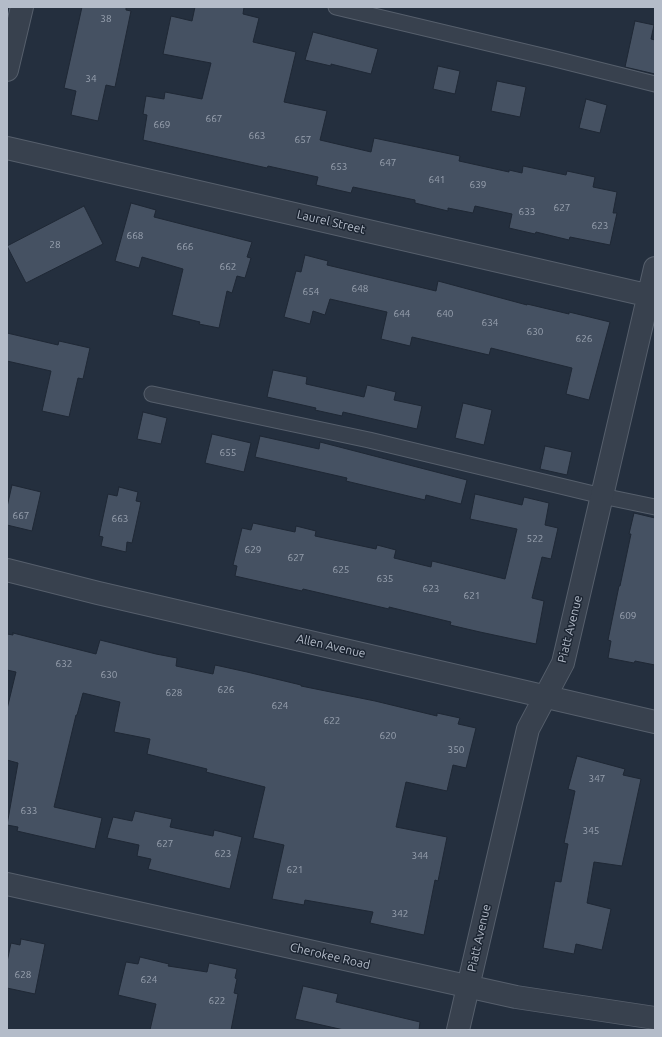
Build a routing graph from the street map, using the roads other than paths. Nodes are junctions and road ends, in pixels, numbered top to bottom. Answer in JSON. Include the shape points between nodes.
{"nodes":[{"id":1,"x":22,"y":7,"type":"edge"},
{"id":2,"x":336,"y":7,"type":"edge"},
{"id":3,"x":7,"y":70,"type":"edge"},
{"id":4,"x":655,"y":84,"type":"edge"},
{"id":5,"x":7,"y":148,"type":"edge"},
{"id":6,"x":655,"y":268,"type":"edge"},
{"id":7,"x":652,"y":296,"type":"edge"},
{"id":8,"x":152,"y":394,"type":"dead end"},
{"id":9,"x":602,"y":496,"type":"junction"},
{"id":10,"x":655,"y":507,"type":"edge"},
{"id":11,"x":7,"y":570,"type":"edge"},
{"id":12,"x":545,"y":696,"type":"junction"},
{"id":13,"x":655,"y":722,"type":"edge"},
{"id":14,"x":7,"y":884,"type":"edge"},
{"id":15,"x":468,"y":987,"type":"junction"},
{"id":16,"x":655,"y":1018,"type":"edge"},
{"id":17,"x":458,"y":1030,"type":"edge"}],
"edges":[{"from":1,"to":3,"type":"street"},
{"from":2,"to":4,"type":"lane"},
{"from":5,"to":7,"type":"street","name":"Laurel Street"},
{"from":6,"to":7,"type":"street","name":"Piatt Avenue"},
{"from":7,"to":9,"type":"street","name":"Piatt Avenue"},
{"from":8,"to":9,"type":"lane","via":[[369,440]]},
{"from":9,"to":10,"type":"lane"},
{"from":9,"to":12,"type":"street","name":"Piatt Avenue","via":[[563,662]]},
{"from":11,"to":12,"type":"street","name":"Allen Avenue"},
{"from":12,"to":13,"type":"street","name":"Allen Avenue"},
{"from":12,"to":15,"type":"street","name":"Piatt Avenue","via":[[528,729]]},
{"from":14,"to":15,"type":"street","name":"Cherokee Road"},
{"from":15,"to":16,"type":"street","name":"Cherokee Road","via":[[516,997]]},
{"from":15,"to":17,"type":"street","name":"Piatt Avenue"}]}
